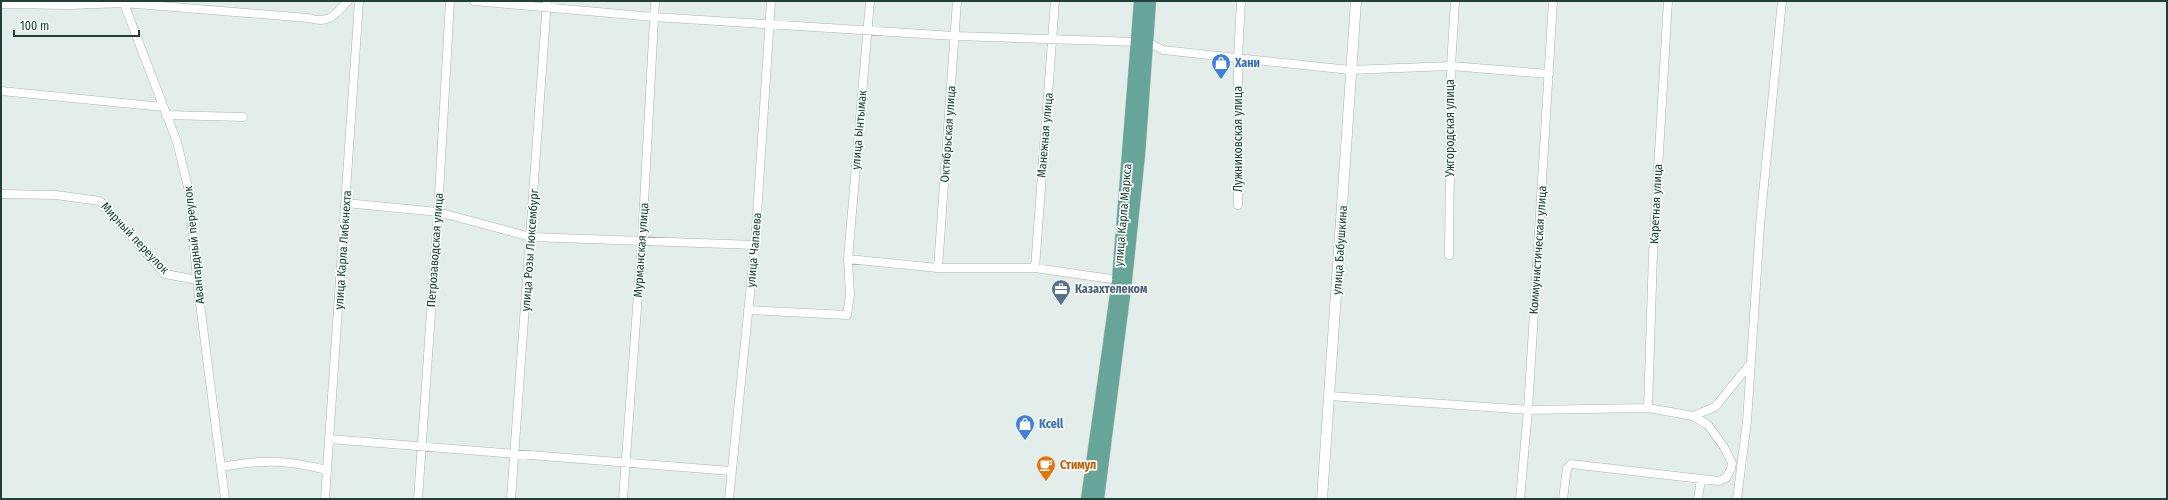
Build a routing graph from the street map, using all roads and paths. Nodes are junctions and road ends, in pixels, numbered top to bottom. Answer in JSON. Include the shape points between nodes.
{"nodes":[{"id":1,"x":348,"y":1,"type":"edge"},
{"id":2,"x":359,"y":1,"type":"edge"},
{"id":3,"x":450,"y":1,"type":"edge"},
{"id":4,"x":474,"y":1,"type":"edge"},
{"id":5,"x":655,"y":1,"type":"edge"},
{"id":6,"x":771,"y":1,"type":"edge"},
{"id":7,"x":870,"y":1,"type":"edge"},
{"id":8,"x":957,"y":1,"type":"edge"},
{"id":9,"x":1055,"y":1,"type":"edge"},
{"id":10,"x":1140,"y":1,"type":"edge"},
{"id":11,"x":1150,"y":1,"type":"edge"},
{"id":12,"x":1241,"y":1,"type":"edge"},
{"id":13,"x":1356,"y":1,"type":"edge"},
{"id":14,"x":1455,"y":1,"type":"edge"},
{"id":15,"x":1553,"y":1,"type":"edge"},
{"id":16,"x":1668,"y":1,"type":"edge"},
{"id":17,"x":1782,"y":1,"type":"edge"},
{"id":18,"x":123,"y":2,"type":"edge"},
{"id":19,"x":1,"y":4,"type":"edge"},
{"id":20,"x":547,"y":5,"type":"edge"},
{"id":21,"x":654,"y":17,"type":"junction"},
{"id":22,"x":770,"y":23,"type":"junction"},
{"id":23,"x":868,"y":30,"type":"junction"},
{"id":24,"x":955,"y":36,"type":"junction"},
{"id":25,"x":1053,"y":38,"type":"junction"},
{"id":26,"x":1142,"y":42,"type":"junction"},
{"id":27,"x":1238,"y":58,"type":"junction"},
{"id":28,"x":1451,"y":66,"type":"junction"},
{"id":29,"x":1350,"y":70,"type":"junction"},
{"id":30,"x":1549,"y":74,"type":"junction"},
{"id":31,"x":1,"y":91,"type":"edge"},
{"id":32,"x":163,"y":107,"type":"junction"},
{"id":33,"x":166,"y":115,"type":"junction"},
{"id":34,"x":243,"y":117,"type":"dead end"},
{"id":35,"x":1,"y":194,"type":"edge"},
{"id":36,"x":346,"y":203,"type":"junction"},
{"id":37,"x":1238,"y":205,"type":"dead end"},
{"id":38,"x":438,"y":212,"type":"junction"},
{"id":39,"x":531,"y":237,"type":"junction"},
{"id":40,"x":642,"y":240,"type":"junction"},
{"id":41,"x":755,"y":246,"type":"junction"},
{"id":42,"x":1449,"y":255,"type":"dead end"},
{"id":43,"x":848,"y":259,"type":"junction"},
{"id":44,"x":938,"y":268,"type":"junction"},
{"id":45,"x":1035,"y":268,"type":"junction"},
{"id":46,"x":197,"y":280,"type":"junction"},
{"id":47,"x":1118,"y":280,"type":"junction"},
{"id":48,"x":748,"y":310,"type":"junction"},
{"id":49,"x":1750,"y":364,"type":"junction"},
{"id":50,"x":1330,"y":396,"type":"junction"},
{"id":51,"x":1648,"y":408,"type":"junction"},
{"id":52,"x":1528,"y":410,"type":"junction"},
{"id":53,"x":1693,"y":416,"type":"junction"},
{"id":54,"x":329,"y":439,"type":"junction"},
{"id":55,"x":422,"y":446,"type":"junction"},
{"id":56,"x":514,"y":454,"type":"junction"},
{"id":57,"x":626,"y":463,"type":"junction"},
{"id":58,"x":222,"y":467,"type":"junction"},
{"id":59,"x":1731,"y":469,"type":"junction"},
{"id":60,"x":327,"y":470,"type":"junction"},
{"id":61,"x":730,"y":471,"type":"junction"},
{"id":62,"x":1740,"y":471,"type":"junction"},
{"id":63,"x":1701,"y":479,"type":"junction"},
{"id":64,"x":225,"y":499,"type":"edge"},
{"id":65,"x":325,"y":499,"type":"edge"},
{"id":66,"x":418,"y":499,"type":"edge"},
{"id":67,"x":511,"y":499,"type":"edge"},
{"id":68,"x":623,"y":499,"type":"edge"},
{"id":69,"x":729,"y":499,"type":"edge"},
{"id":70,"x":1087,"y":499,"type":"edge"},
{"id":71,"x":1098,"y":499,"type":"edge"},
{"id":72,"x":1322,"y":499,"type":"edge"},
{"id":73,"x":1520,"y":499,"type":"edge"},
{"id":74,"x":1563,"y":499,"type":"edge"},
{"id":75,"x":1698,"y":499,"type":"edge"},
{"id":76,"x":1737,"y":499,"type":"edge"}],
"edges":[{"from":1,"to":18,"type":"street","via":[[334,16],[321,21]]},
{"from":2,"to":36,"type":"street","name":"улица Карла Либкнехта"},
{"from":3,"to":38,"type":"street","name":"Петрозаводская улица"},
{"from":4,"to":20,"type":"street"},
{"from":5,"to":21,"type":"street","name":"Мурманская улица"},
{"from":6,"to":22,"type":"street","name":"улица Чапаева"},
{"from":7,"to":23,"type":"street","name":"улица Ынтымак"},
{"from":8,"to":24,"type":"street","name":"Октябрьская улица"},
{"from":9,"to":25,"type":"street","name":"Манежная улица"},
{"from":10,"to":26,"type":"main road","name":"улица Карла Маркса"},
{"from":11,"to":26,"type":"main road","name":"улица Карла Маркса"},
{"from":12,"to":27,"type":"street","name":"Лужниковская улица"},
{"from":13,"to":29,"type":"street","name":"улица Бабушкина"},
{"from":14,"to":28,"type":"street","name":"Ужгородская улица"},
{"from":15,"to":30,"type":"street","name":"Коммунистическая улица"},
{"from":16,"to":51,"type":"street","name":"Каретная улица","via":[[1653,253]]},
{"from":17,"to":49,"type":"street","via":[[1760,225]]},
{"from":18,"to":19,"type":"street","via":[[70,5]]},
{"from":18,"to":32,"type":"street","name":"Авангардный переулок"},
{"from":20,"to":21,"type":"street"},
{"from":20,"to":39,"type":"street","name":"улица Розы Люксембург"},
{"from":21,"to":22,"type":"street"},
{"from":21,"to":40,"type":"street","name":"Мурманская улица"},
{"from":22,"to":23,"type":"street"},
{"from":22,"to":41,"type":"street","name":"улица Чапаева"},
{"from":23,"to":24,"type":"street"},
{"from":23,"to":43,"type":"street","name":"улица Ынтымак"},
{"from":24,"to":25,"type":"street"},
{"from":24,"to":44,"type":"street","name":"Октябрьская улица"},
{"from":25,"to":26,"type":"street"},
{"from":25,"to":45,"type":"street","name":"Манежная улица"},
{"from":26,"to":27,"type":"street","via":[[1163,50]]},
{"from":26,"to":47,"type":"main road","name":"улица Карла Маркса"},
{"from":26,"to":71,"type":"main road","name":"улица Карла Маркса","via":[[1139,155]]},
{"from":27,"to":29,"type":"street"},
{"from":27,"to":37,"type":"street","name":"Лужниковская улица"},
{"from":28,"to":29,"type":"street"},
{"from":28,"to":30,"type":"street"},
{"from":28,"to":42,"type":"street","name":"Ужгородская улица"},
{"from":29,"to":50,"type":"street","name":"улица Бабушкина"},
{"from":30,"to":52,"type":"street","name":"Коммунистическая улица"},
{"from":31,"to":32,"type":"street"},
{"from":32,"to":33,"type":"street","name":"Авангардный переулок"},
{"from":33,"to":34,"type":"street"},
{"from":33,"to":46,"type":"street","name":"Авангардный переулок","via":[[177,142],[189,191]]},
{"from":35,"to":46,"type":"street","name":"Мирный переулок","via":[[56,195],[100,201],[165,274]]},
{"from":36,"to":38,"type":"street"},
{"from":36,"to":54,"type":"street","name":"улица Карла Либкнехта"},
{"from":38,"to":39,"type":"street"},
{"from":38,"to":55,"type":"street","name":"Петрозаводская улица"},
{"from":39,"to":40,"type":"street"},
{"from":39,"to":56,"type":"street","name":"улица Розы Люксембург"},
{"from":40,"to":41,"type":"street"},
{"from":40,"to":57,"type":"street","name":"Мурманская улица"},
{"from":41,"to":48,"type":"street","name":"улица Чапаева"},
{"from":43,"to":44,"type":"street"},
{"from":43,"to":48,"type":"street","name":"улица Ынтымак","via":[[850,295],[847,315]]},
{"from":44,"to":45,"type":"street"},
{"from":45,"to":47,"type":"street"},
{"from":46,"to":58,"type":"street","name":"Авангардный переулок"},
{"from":47,"to":70,"type":"main road","name":"улица Карла Маркса"},
{"from":48,"to":61,"type":"street","name":"улица Чапаева"},
{"from":49,"to":53,"type":"street","via":[[1715,407]]},
{"from":49,"to":62,"type":"street","via":[[1747,421]]},
{"from":50,"to":52,"type":"street"},
{"from":50,"to":72,"type":"street","name":"улица Бабушкина"},
{"from":51,"to":52,"type":"street"},
{"from":51,"to":53,"type":"street"},
{"from":52,"to":73,"type":"street","name":"Коммунистическая улица"},
{"from":53,"to":59,"type":"street","via":[[1703,420],[1712,430],[1732,463]]},
{"from":54,"to":55,"type":"street"},
{"from":54,"to":60,"type":"street","name":"улица Карла Либкнехта"},
{"from":55,"to":56,"type":"street"},
{"from":55,"to":66,"type":"street","name":"Петрозаводская улица"},
{"from":56,"to":57,"type":"street"},
{"from":56,"to":67,"type":"street","name":"улица Розы Люксембург"},
{"from":57,"to":61,"type":"street"},
{"from":57,"to":68,"type":"street","name":"Мурманская улица"},
{"from":58,"to":60,"type":"street","via":[[270,460]]},
{"from":58,"to":64,"type":"street","name":"Авангардный переулок"},
{"from":59,"to":62,"type":"street"},
{"from":59,"to":63,"type":"street","via":[[1726,478],[1719,481]]},
{"from":60,"to":65,"type":"street","name":"улица Карла Либкнехта"},
{"from":61,"to":69,"type":"street","name":"улица Чапаева"},
{"from":62,"to":76,"type":"street"},
{"from":63,"to":74,"type":"street","via":[[1570,464],[1567,468]]},
{"from":63,"to":75,"type":"street"}]}
